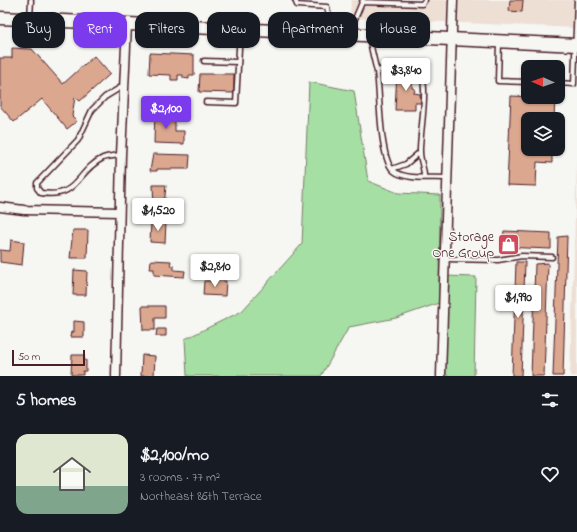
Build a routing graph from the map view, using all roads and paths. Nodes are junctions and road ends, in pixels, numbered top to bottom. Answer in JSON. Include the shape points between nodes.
{"nodes":[{"id":1,"x":31,"y":0,"type":"edge"},
{"id":2,"x":295,"y":0,"type":"edge"},
{"id":3,"x":425,"y":0,"type":"edge"},
{"id":4,"x":453,"y":0,"type":"edge"},
{"id":5,"x":577,"y":0,"type":"edge"},
{"id":6,"x":362,"y":1,"type":"edge"},
{"id":7,"x":30,"y":12,"type":"edge"},
{"id":8,"x":329,"y":12,"type":"edge"},
{"id":9,"x":357,"y":12,"type":"edge"},
{"id":10,"x":0,"y":18,"type":"edge"},
{"id":11,"x":12,"y":18,"type":"edge"},
{"id":12,"x":127,"y":24,"type":"edge"},
{"id":13,"x":207,"y":28,"type":"edge"},
{"id":14,"x":430,"y":38,"type":"edge"},
{"id":15,"x":452,"y":39,"type":"junction"},
{"id":16,"x":500,"y":42,"type":"junction"},
{"id":17,"x":576,"y":45,"type":"edge"},
{"id":18,"x":126,"y":48,"type":"edge"},
{"id":19,"x":239,"y":48,"type":"edge"},
{"id":20,"x":371,"y":48,"type":"edge"},
{"id":21,"x":204,"y":61,"type":"dead end"},
{"id":22,"x":238,"y":62,"type":"junction"},
{"id":23,"x":377,"y":72,"type":"junction"},
{"id":24,"x":521,"y":82,"type":"edge"},
{"id":25,"x":565,"y":84,"type":"edge"},
{"id":26,"x":124,"y":86,"type":"junction"},
{"id":27,"x":206,"y":102,"type":"dead end"},
{"id":28,"x":420,"y":152,"type":"junction"},
{"id":29,"x":121,"y":155,"type":"junction"},
{"id":30,"x":392,"y":169,"type":"junction"},
{"id":31,"x":424,"y":176,"type":"junction"},
{"id":32,"x":448,"y":178,"type":"junction"},
{"id":33,"x":0,"y":208,"type":"edge"},
{"id":34,"x":120,"y":212,"type":"junction"},
{"id":35,"x":552,"y":256,"type":"dead end"},
{"id":36,"x":444,"y":259,"type":"junction"},
{"id":37,"x":116,"y":376,"type":"edge"},
{"id":38,"x":441,"y":376,"type":"edge"}],
"edges":[{"from":1,"to":7,"type":"lane"},
{"from":2,"to":8,"type":"lane","via":[[297,5],[327,7]]},
{"from":3,"to":6,"type":"lane","via":[[422,4]]},
{"from":4,"to":15,"type":"street"},
{"from":5,"to":17,"type":"lane"},
{"from":6,"to":9,"type":"lane"},
{"from":10,"to":11,"type":"main road"},
{"from":12,"to":13,"type":"main road"},
{"from":14,"to":15,"type":"main road"},
{"from":15,"to":16,"type":"main road"},
{"from":15,"to":32,"type":"street"},
{"from":16,"to":17,"type":"main road"},
{"from":16,"to":24,"type":"lane","via":[[498,81]]},
{"from":17,"to":25,"type":"lane","via":[[574,84]]},
{"from":18,"to":26,"type":"street"},
{"from":19,"to":22,"type":"lane"},
{"from":20,"to":23,"type":"lane"},
{"from":21,"to":22,"type":"lane"},
{"from":22,"to":27,"type":"lane","via":[[236,103]]},
{"from":23,"to":28,"type":"lane","via":[[392,67],[412,66],[422,74],[424,88]]},
{"from":23,"to":30,"type":"lane","via":[[383,146]]},
{"from":26,"to":29,"type":"street"},
{"from":26,"to":29,"type":"lane","via":[[105,97],[92,110],[78,140],[37,183],[37,188],[41,193],[65,192],[94,163],[104,157]]},
{"from":28,"to":30,"type":"lane","via":[[406,164]]},
{"from":28,"to":31,"type":"lane"},
{"from":29,"to":34,"type":"street"},
{"from":30,"to":31,"type":"lane","via":[[409,177]]},
{"from":31,"to":32,"type":"lane"},
{"from":32,"to":36,"type":"street"},
{"from":33,"to":34,"type":"street"},
{"from":34,"to":37,"type":"street"},
{"from":35,"to":36,"type":"lane","via":[[522,256],[498,260]]},
{"from":36,"to":38,"type":"street"}]}
